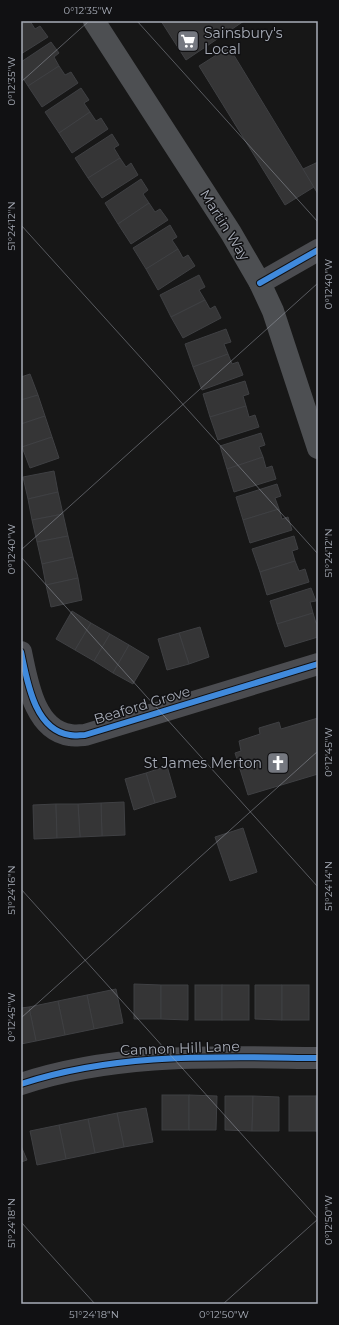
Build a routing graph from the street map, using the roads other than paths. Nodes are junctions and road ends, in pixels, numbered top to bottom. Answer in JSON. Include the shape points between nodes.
{"nodes":[{"id":1,"x":94,"y":21,"type":"edge"},
{"id":2,"x":318,"y":250,"type":"edge"},
{"id":3,"x":260,"y":282,"type":"junction"},
{"id":4,"x":318,"y":448,"type":"edge"},
{"id":5,"x":21,"y":652,"type":"edge"},
{"id":6,"x":318,"y":664,"type":"edge"},
{"id":7,"x":318,"y":1058,"type":"edge"},
{"id":8,"x":21,"y":1084,"type":"edge"}],
"edges":[{"from":1,"to":3,"type":"main road","name":"Martin Way"},
{"from":2,"to":3,"type":"street"},
{"from":3,"to":4,"type":"main road","name":"Martin Way","via":[[273,311]]},
{"from":5,"to":6,"type":"street","name":"Beaford Grove","via":[[31,696],[42,717],[56,730],[69,735],[85,735]]},
{"from":7,"to":8,"type":"street","name":"Cannon Hill Lane","via":[[158,1058],[124,1061],[66,1072]]}]}
